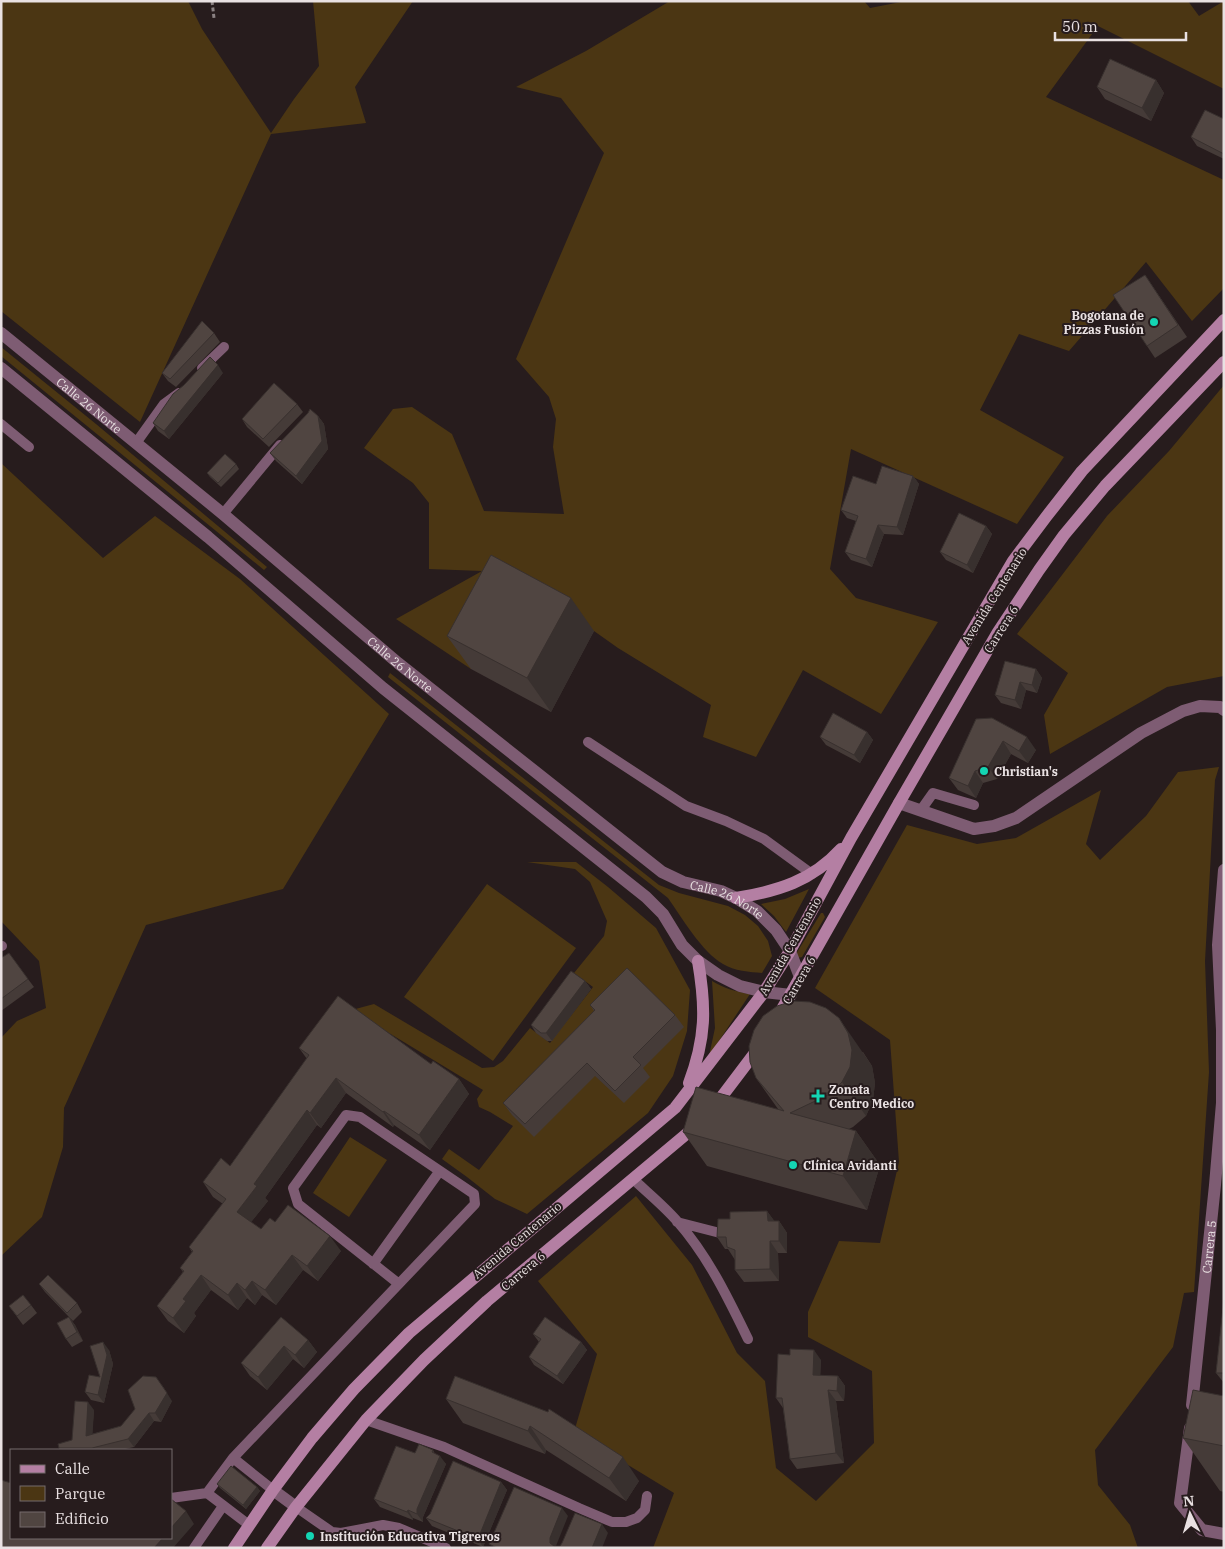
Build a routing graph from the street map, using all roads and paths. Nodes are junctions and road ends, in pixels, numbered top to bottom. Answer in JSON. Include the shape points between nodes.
{"nodes":[{"id":1,"x":212,"y":1,"type":"edge"},
{"id":2,"x":214,"y":18,"type":"dead end"},
{"id":3,"x":1224,"y":320,"type":"edge"},
{"id":4,"x":1,"y":333,"type":"edge"},
{"id":5,"x":224,"y":347,"type":"dead end"},
{"id":6,"x":1224,"y":362,"type":"edge"},
{"id":7,"x":1,"y":368,"type":"edge"},
{"id":8,"x":195,"y":377,"type":"edge"},
{"id":9,"x":185,"y":389,"type":"edge"},
{"id":10,"x":1,"y":424,"type":"edge"},
{"id":11,"x":288,"y":437,"type":"edge"},
{"id":12,"x":136,"y":443,"type":"junction"},
{"id":13,"x":29,"y":447,"type":"dead end"},
{"id":14,"x":225,"y":515,"type":"junction"},
{"id":15,"x":1224,"y":710,"type":"edge"},
{"id":16,"x":588,"y":742,"type":"dead end"},
{"id":17,"x":899,"y":803,"type":"junction"},
{"id":18,"x":974,"y":805,"type":"dead end"},
{"id":19,"x":921,"y":810,"type":"junction"},
{"id":20,"x":851,"y":838,"type":"junction"},
{"id":21,"x":1224,"y":870,"type":"edge"},
{"id":22,"x":812,"y":874,"type":"junction"},
{"id":23,"x":736,"y":898,"type":"junction"},
{"id":24,"x":790,"y":951,"type":"junction"},
{"id":25,"x":698,"y":961,"type":"junction"},
{"id":26,"x":800,"y":977,"type":"junction"},
{"id":27,"x":764,"y":992,"type":"junction"},
{"id":28,"x":791,"y":995,"type":"junction"},
{"id":29,"x":675,"y":1108,"type":"junction"},
{"id":30,"x":439,"y":1172,"type":"junction"},
{"id":31,"x":633,"y":1179,"type":"junction"},
{"id":32,"x":678,"y":1222,"type":"junction"},
{"id":33,"x":720,"y":1233,"type":"edge"},
{"id":34,"x":374,"y":1264,"type":"junction"},
{"id":35,"x":399,"y":1284,"type":"junction"},
{"id":36,"x":748,"y":1339,"type":"dead end"},
{"id":37,"x":366,"y":1420,"type":"junction"},
{"id":38,"x":233,"y":1458,"type":"junction"},
{"id":39,"x":273,"y":1490,"type":"junction"},
{"id":40,"x":207,"y":1494,"type":"junction"},
{"id":41,"x":648,"y":1496,"type":"dead end"},
{"id":42,"x":172,"y":1498,"type":"edge"},
{"id":43,"x":223,"y":1506,"type":"junction"},
{"id":44,"x":296,"y":1507,"type":"junction"},
{"id":45,"x":249,"y":1525,"type":"junction"},
{"id":46,"x":1224,"y":1534,"type":"edge"},
{"id":47,"x":194,"y":1548,"type":"edge"},
{"id":48,"x":234,"y":1548,"type":"edge"},
{"id":49,"x":267,"y":1548,"type":"edge"},
{"id":50,"x":446,"y":1548,"type":"edge"}],
"edges":[{"from":1,"to":2,"type":"path"},
{"from":3,"to":20,"type":"main road","name":"Avenida Centenario","via":[[1082,471],[1013,561]]},
{"from":4,"to":12,"type":"street","name":"Calle 26 Norte"},
{"from":5,"to":8,"type":"lane"},
{"from":6,"to":17,"type":"main road","name":"Carrera 6","via":[[1105,486],[1064,535],[998,632]]},
{"from":7,"to":25,"type":"street","via":[[208,537],[383,688],[646,897]]},
{"from":9,"to":12,"type":"lane","via":[[164,404]]},
{"from":10,"to":13,"type":"lane"},
{"from":11,"to":14,"type":"lane"},
{"from":12,"to":14,"type":"street","name":"Calle 26 Norte"},
{"from":14,"to":23,"type":"street","name":"Calle 26 Norte","via":[[398,663],[662,872]]},
{"from":15,"to":19,"type":"street","via":[[1200,706],[1183,711],[1141,733],[1016,818],[994,826],[974,829]]},
{"from":16,"to":22,"type":"lane","via":[[686,806],[764,839]]},
{"from":17,"to":19,"type":"street"},
{"from":17,"to":26,"type":"main road","name":"Carrera 6"},
{"from":18,"to":19,"type":"lane","via":[[933,793]]},
{"from":20,"to":22,"type":"main road"},
{"from":20,"to":24,"type":"main road","name":"Avenida Centenario"},
{"from":21,"to":46,"type":"street","name":"Carrera 5","via":[[1218,945],[1222,1103],[1180,1503],[1202,1530]]},
{"from":22,"to":23,"type":"main road","via":[[789,886]]},
{"from":23,"to":24,"type":"street","name":"Calle 26 Norte","via":[[770,924]]},
{"from":24,"to":26,"type":"street","name":"Calle 26 Norte"},
{"from":24,"to":27,"type":"main road","name":"Avenida Centenario"},
{"from":25,"to":27,"type":"street","via":[[740,986]]},
{"from":25,"to":29,"type":"main road","via":[[704,1012],[702,1037],[688,1086]]},
{"from":26,"to":28,"type":"main road","name":"Carrera 6"},
{"from":27,"to":28,"type":"street"},
{"from":27,"to":29,"type":"main road","name":"Avenida Centenario"},
{"from":28,"to":31,"type":"main road","name":"Carrera 6","via":[[757,1050],[723,1095],[690,1132]]},
{"from":29,"to":39,"type":"main road","name":"Avenida Centenario","via":[[409,1333],[354,1389]]},
{"from":30,"to":34,"type":"lane"},
{"from":30,"to":34,"type":"lane","via":[[360,1117],[346,1115],[293,1188],[298,1204]]},
{"from":30,"to":35,"type":"lane","via":[[474,1194],[475,1204]]},
{"from":31,"to":32,"type":"lane"},
{"from":31,"to":37,"type":"main road","name":"Carrera 6","via":[[487,1301]]},
{"from":32,"to":33,"type":"lane"},
{"from":32,"to":36,"type":"lane","via":[[707,1260]]},
{"from":34,"to":35,"type":"lane"},
{"from":35,"to":38,"type":"lane"},
{"from":37,"to":41,"type":"lane","via":[[577,1512],[612,1522],[637,1518],[645,1510]]},
{"from":37,"to":44,"type":"main road","name":"Carrera 6"},
{"from":38,"to":39,"type":"lane"},
{"from":38,"to":40,"type":"lane"},
{"from":39,"to":44,"type":"street"},
{"from":39,"to":45,"type":"main road","name":"Avenida Centenario"},
{"from":40,"to":42,"type":"lane"},
{"from":40,"to":43,"type":"lane"},
{"from":43,"to":45,"type":"lane"},
{"from":43,"to":47,"type":"lane"},
{"from":44,"to":49,"type":"main road","name":"Carrera 6"},
{"from":44,"to":50,"type":"lane","via":[[332,1532],[383,1525],[399,1528]]},
{"from":45,"to":48,"type":"main road","name":"Avenida Centenario"}]}
